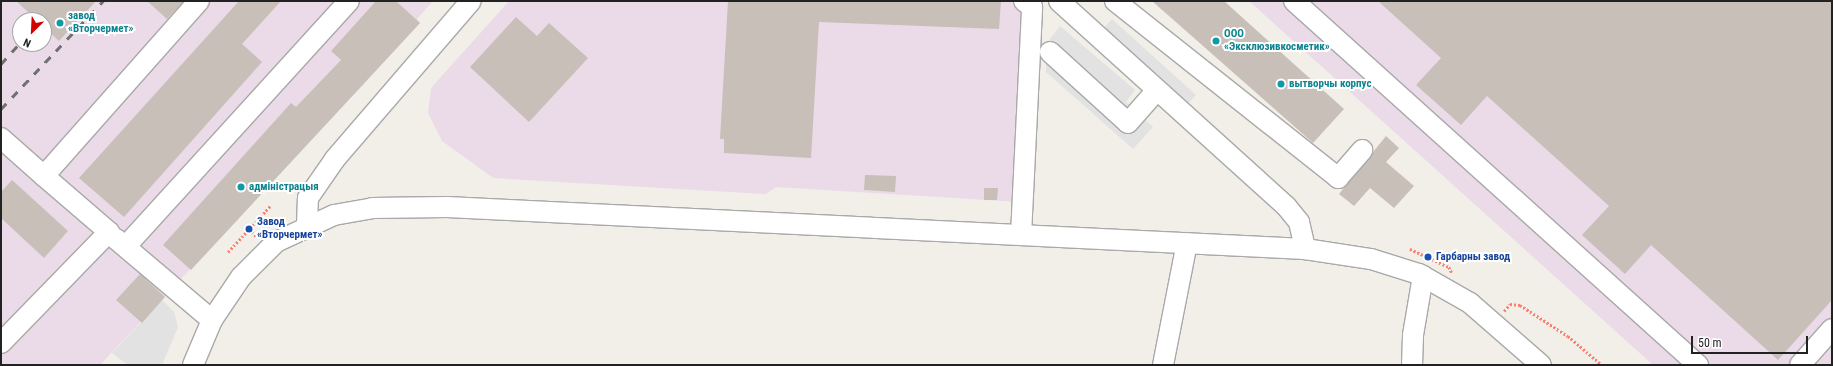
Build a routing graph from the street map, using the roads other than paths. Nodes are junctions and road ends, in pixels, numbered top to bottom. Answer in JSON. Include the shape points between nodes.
{"nodes":[{"id":1,"x":199,"y":1,"type":"edge"},
{"id":2,"x":349,"y":1,"type":"edge"},
{"id":3,"x":471,"y":1,"type":"edge"},
{"id":4,"x":1024,"y":1,"type":"edge"},
{"id":5,"x":1059,"y":1,"type":"edge"},
{"id":6,"x":1115,"y":1,"type":"edge"},
{"id":7,"x":1294,"y":1,"type":"edge"},
{"id":8,"x":1050,"y":52,"type":"dead end"},
{"id":9,"x":1157,"y":90,"type":"junction"},
{"id":10,"x":1,"y":138,"type":"edge"},
{"id":11,"x":1362,"y":150,"type":"dead end"},
{"id":12,"x":44,"y":176,"type":"junction"},
{"id":13,"x":307,"y":225,"type":"junction"},
{"id":14,"x":108,"y":232,"type":"junction"},
{"id":15,"x":1021,"y":235,"type":"junction"},
{"id":16,"x":1186,"y":243,"type":"junction"},
{"id":17,"x":126,"y":246,"type":"junction"},
{"id":18,"x":1305,"y":249,"type":"junction"},
{"id":19,"x":1423,"y":276,"type":"junction"},
{"id":20,"x":212,"y":320,"type":"junction"},
{"id":21,"x":1832,"y":329,"type":"edge"},
{"id":22,"x":1,"y":343,"type":"edge"},
{"id":23,"x":193,"y":365,"type":"edge"},
{"id":24,"x":1162,"y":365,"type":"edge"},
{"id":25,"x":1412,"y":365,"type":"edge"},
{"id":26,"x":1541,"y":365,"type":"edge"},
{"id":27,"x":1698,"y":365,"type":"edge"},
{"id":28,"x":1800,"y":365,"type":"edge"}],
"edges":[{"from":1,"to":12,"type":"street"},
{"from":2,"to":17,"type":"street"},
{"from":3,"to":13,"type":"street","via":[[335,159],[308,198]]},
{"from":4,"to":15,"type":"street","via":[[1032,7]]},
{"from":5,"to":9,"type":"street"},
{"from":6,"to":11,"type":"street","via":[[1338,178]]},
{"from":7,"to":27,"type":"street"},
{"from":8,"to":9,"type":"street","via":[[1128,123]]},
{"from":9,"to":18,"type":"street","via":[[1286,206],[1299,222]]},
{"from":10,"to":12,"type":"street"},
{"from":12,"to":14,"type":"street"},
{"from":13,"to":15,"type":"street","via":[[359,209],[447,207]]},
{"from":13,"to":20,"type":"street","via":[[276,242],[241,277]]},
{"from":14,"to":17,"type":"street"},
{"from":14,"to":22,"type":"street"},
{"from":15,"to":16,"type":"street"},
{"from":16,"to":18,"type":"street"},
{"from":16,"to":24,"type":"street"},
{"from":17,"to":20,"type":"street"},
{"from":18,"to":19,"type":"street","via":[[1371,259]]},
{"from":19,"to":25,"type":"street","via":[[1413,335]]},
{"from":19,"to":26,"type":"street","via":[[1470,303]]},
{"from":20,"to":23,"type":"street"},
{"from":21,"to":28,"type":"street"}]}
